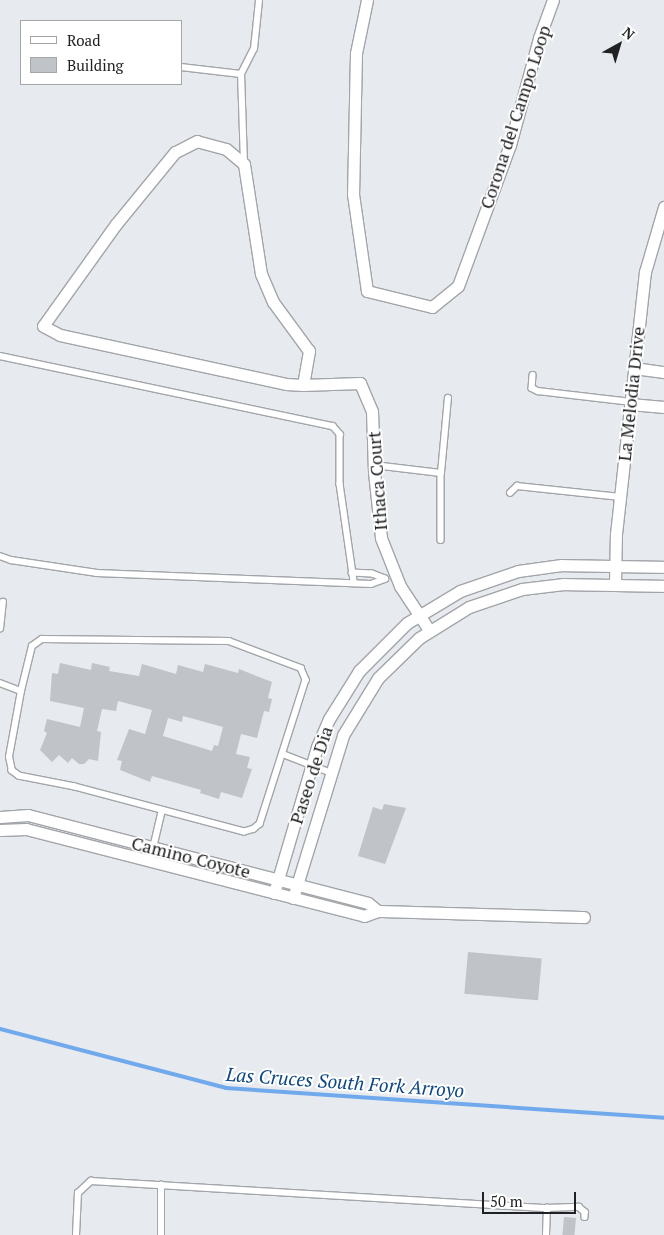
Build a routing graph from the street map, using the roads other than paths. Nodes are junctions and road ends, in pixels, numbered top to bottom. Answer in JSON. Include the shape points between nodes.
{"nodes":[{"id":1,"x":259,"y":0,"type":"edge"},
{"id":2,"x":367,"y":0,"type":"edge"},
{"id":3,"x":553,"y":0,"type":"edge"},
{"id":4,"x":182,"y":67,"type":"edge"},
{"id":5,"x":241,"y":74,"type":"junction"},
{"id":6,"x":244,"y":164,"type":"junction"},
{"id":7,"x":663,"y":210,"type":"edge"},
{"id":8,"x":0,"y":356,"type":"edge"},
{"id":9,"x":634,"y":368,"type":"junction"},
{"id":10,"x":664,"y":372,"type":"edge"},
{"id":11,"x":533,"y":375,"type":"dead end"},
{"id":12,"x":303,"y":385,"type":"junction"},
{"id":13,"x":448,"y":398,"type":"dead end"},
{"id":14,"x":631,"y":403,"type":"junction"},
{"id":15,"x":664,"y":407,"type":"edge"},
{"id":16,"x":374,"y":465,"type":"junction"},
{"id":17,"x":441,"y":473,"type":"junction"},
{"id":18,"x":510,"y":493,"type":"dead end"},
{"id":19,"x":620,"y":498,"type":"junction"},
{"id":20,"x":441,"y":540,"type":"dead end"},
{"id":21,"x":0,"y":556,"type":"edge"},
{"id":22,"x":615,"y":565,"type":"junction"},
{"id":23,"x":664,"y":567,"type":"edge"},
{"id":24,"x":352,"y":573,"type":"junction"},
{"id":25,"x":391,"y":578,"type":"junction"},
{"id":26,"x":354,"y":582,"type":"junction"},
{"id":27,"x":615,"y":584,"type":"junction"},
{"id":28,"x":664,"y":586,"type":"edge"},
{"id":29,"x":3,"y":602,"type":"dead end"},
{"id":30,"x":418,"y":615,"type":"junction"},
{"id":31,"x":0,"y":629,"type":"edge"},
{"id":32,"x":429,"y":630,"type":"junction"},
{"id":33,"x":0,"y":682,"type":"edge"},
{"id":34,"x":21,"y":691,"type":"junction"},
{"id":35,"x":283,"y":754,"type":"junction"},
{"id":36,"x":313,"y":765,"type":"junction"},
{"id":37,"x":329,"y":772,"type":"junction"},
{"id":38,"x":162,"y":810,"type":"junction"},
{"id":39,"x":0,"y":817,"type":"edge"},
{"id":40,"x":0,"y":830,"type":"edge"},
{"id":41,"x":153,"y":847,"type":"junction"},
{"id":42,"x":150,"y":861,"type":"junction"},
{"id":43,"x":278,"y":879,"type":"junction"},
{"id":44,"x":298,"y":884,"type":"junction"},
{"id":45,"x":274,"y":893,"type":"junction"},
{"id":46,"x":293,"y":898,"type":"junction"},
{"id":47,"x":378,"y":911,"type":"junction"},
{"id":48,"x":584,"y":917,"type":"dead end"},
{"id":49,"x":161,"y":1185,"type":"junction"},
{"id":50,"x":547,"y":1208,"type":"junction"},
{"id":51,"x":585,"y":1217,"type":"dead end"},
{"id":52,"x":76,"y":1235,"type":"edge"},
{"id":53,"x":161,"y":1235,"type":"edge"},
{"id":54,"x":546,"y":1235,"type":"edge"}],
"edges":[{"from":1,"to":5,"type":"lane","via":[[254,49]]},
{"from":2,"to":3,"type":"street","name":"Corona del Campo Loop","via":[[356,53],[353,194],[367,291],[432,307],[458,286],[510,145],[539,38]]},
{"from":4,"to":5,"type":"lane"},
{"from":5,"to":6,"type":"lane"},
{"from":6,"to":12,"type":"street","via":[[261,274],[272,302],[309,351]]},
{"from":6,"to":12,"type":"street","via":[[226,150],[197,141],[176,152],[116,224],[43,326],[60,335],[152,356]]},
{"from":7,"to":9,"type":"street","name":"La Melodia Drive","via":[[645,272]]},
{"from":8,"to":24,"type":"lane","via":[[334,426],[340,434],[340,484]]},
{"from":9,"to":10,"type":"street"},
{"from":9,"to":14,"type":"street","name":"La Melodia Drive"},
{"from":11,"to":14,"type":"lane","via":[[532,388],[538,392]]},
{"from":12,"to":16,"type":"street","name":"Ithaca Court","via":[[360,383],[372,411]]},
{"from":13,"to":17,"type":"lane"},
{"from":14,"to":15,"type":"street"},
{"from":14,"to":19,"type":"street","name":"La Melodia Drive"},
{"from":16,"to":17,"type":"lane"},
{"from":16,"to":25,"type":"street","name":"Ithaca Court","via":[[381,538]]},
{"from":17,"to":20,"type":"lane"},
{"from":18,"to":19,"type":"lane","via":[[517,486]]},
{"from":19,"to":22,"type":"street","name":"La Melodia Drive"},
{"from":21,"to":26,"type":"lane","via":[[97,572]]},
{"from":22,"to":23,"type":"street","name":"Paseo de Dia"},
{"from":22,"to":27,"type":"street","name":"La Melodia Drive"},
{"from":22,"to":30,"type":"street","name":"Paseo de Dia","via":[[552,566],[507,573],[460,591]]},
{"from":24,"to":25,"type":"lane"},
{"from":24,"to":26,"type":"lane"},
{"from":25,"to":26,"type":"lane","via":[[371,584]]},
{"from":25,"to":30,"type":"street","name":"Ithaca Court"},
{"from":27,"to":28,"type":"street","name":"Paseo de Dia"},
{"from":27,"to":32,"type":"street","name":"Paseo de Dia","via":[[522,589],[469,607]]},
{"from":29,"to":31,"type":"lane"},
{"from":30,"to":32,"type":"street","name":"Ithaca Court"},
{"from":30,"to":36,"type":"street","name":"Paseo de Dia","via":[[380,647],[353,679],[329,719]]},
{"from":32,"to":37,"type":"street","name":"Paseo de Dia","via":[[394,660],[362,700],[343,735]]},
{"from":33,"to":34,"type":"lane"},
{"from":34,"to":35,"type":"lane","via":[[32,646],[42,639],[239,644],[298,665],[305,674]]},
{"from":34,"to":38,"type":"lane","via":[[9,757],[12,771],[19,776],[75,786]]},
{"from":35,"to":36,"type":"lane"},
{"from":35,"to":38,"type":"lane","via":[[263,818],[254,829],[244,832]]},
{"from":36,"to":37,"type":"lane"},
{"from":36,"to":43,"type":"street","name":"Paseo de Dia"},
{"from":37,"to":44,"type":"street","name":"Paseo de Dia"},
{"from":38,"to":41,"type":"lane"},
{"from":39,"to":41,"type":"street","name":"Camino Coyote","via":[[28,815]]},
{"from":40,"to":42,"type":"street","name":"Camino Coyote","via":[[26,829]]},
{"from":41,"to":42,"type":"lane"},
{"from":41,"to":43,"type":"street","name":"Camino Coyote"},
{"from":42,"to":45,"type":"street","name":"Camino Coyote"},
{"from":43,"to":44,"type":"street","name":"Camino Coyote"},
{"from":43,"to":45,"type":"street","name":"Paseo de Dia"},
{"from":44,"to":46,"type":"street","name":"Paseo de Dia"},
{"from":44,"to":47,"type":"street","name":"Camino Coyote","via":[[368,903]]},
{"from":45,"to":46,"type":"street","name":"Camino Coyote"},
{"from":46,"to":47,"type":"street","name":"Camino Coyote","via":[[364,916]]},
{"from":47,"to":48,"type":"street","name":"Camino Coyote"},
{"from":49,"to":50,"type":"lane"},
{"from":49,"to":52,"type":"lane","via":[[91,1181],[83,1185],[78,1193]]},
{"from":49,"to":53,"type":"lane"},
{"from":50,"to":51,"type":"lane","via":[[579,1207],[585,1212]]},
{"from":50,"to":54,"type":"lane"}]}
